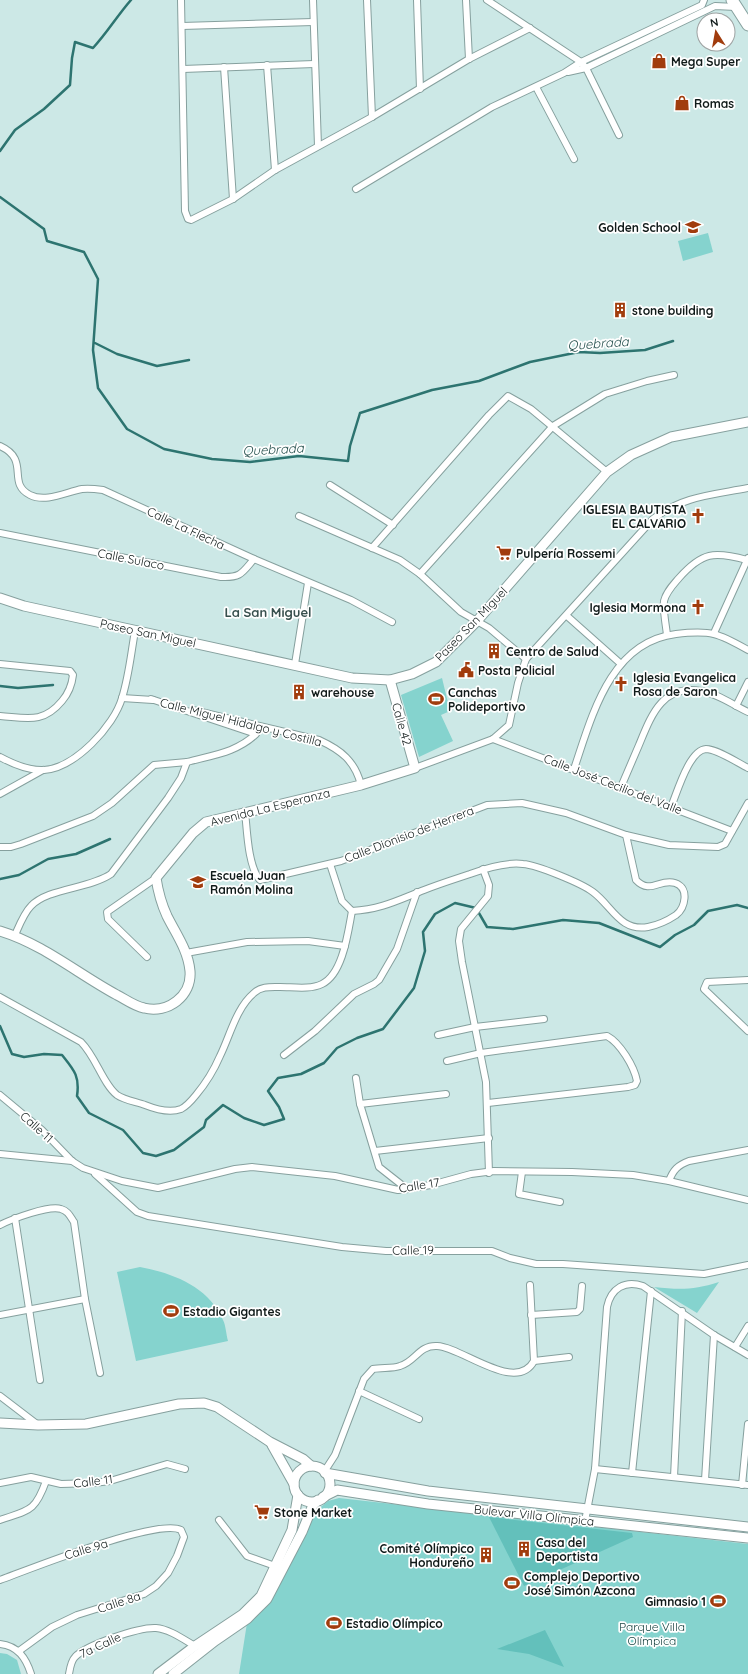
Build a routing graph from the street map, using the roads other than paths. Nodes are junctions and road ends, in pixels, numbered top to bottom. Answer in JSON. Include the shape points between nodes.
{"nodes":[{"id":1,"x":181,"y":0,"type":"edge"},
{"id":2,"x":312,"y":0,"type":"edge"},
{"id":3,"x":367,"y":0,"type":"edge"},
{"id":4,"x":417,"y":0,"type":"edge"},
{"id":5,"x":466,"y":0,"type":"edge"},
{"id":6,"x":487,"y":0,"type":"edge"},
{"id":7,"x":705,"y":0,"type":"edge"},
{"id":8,"x":715,"y":6,"type":"junction"},
{"id":9,"x":736,"y":7,"type":"edge"},
{"id":10,"x":313,"y":22,"type":"junction"},
{"id":11,"x":748,"y":25,"type":"edge"},
{"id":12,"x":182,"y":26,"type":"junction"},
{"id":13,"x":530,"y":28,"type":"junction"},
{"id":14,"x":748,"y":32,"type":"edge"},
{"id":15,"x":469,"y":59,"type":"junction"},
{"id":16,"x":581,"y":62,"type":"junction"},
{"id":17,"x":314,"y":64,"type":"junction"},
{"id":18,"x":267,"y":65,"type":"junction"},
{"id":19,"x":224,"y":67,"type":"junction"},
{"id":20,"x":586,"y":68,"type":"junction"},
{"id":21,"x":183,"y":69,"type":"junction"},
{"id":22,"x":564,"y":73,"type":"junction"},
{"id":23,"x":536,"y":87,"type":"junction"},
{"id":24,"x":420,"y":89,"type":"junction"},
{"id":25,"x":372,"y":117,"type":"junction"},
{"id":26,"x":619,"y":135,"type":"dead end"},
{"id":27,"x":318,"y":146,"type":"junction"},
{"id":28,"x":574,"y":159,"type":"dead end"},
{"id":29,"x":275,"y":170,"type":"junction"},
{"id":30,"x":356,"y":189,"type":"dead end"},
{"id":31,"x":233,"y":199,"type":"junction"},
{"id":32,"x":674,"y":375,"type":"dead end"},
{"id":33,"x":748,"y":422,"type":"edge"},
{"id":34,"x":553,"y":426,"type":"junction"},
{"id":35,"x":0,"y":446,"type":"edge"},
{"id":36,"x":607,"y":472,"type":"junction"},
{"id":37,"x":330,"y":485,"type":"dead end"},
{"id":38,"x":748,"y":488,"type":"edge"},
{"id":39,"x":299,"y":516,"type":"dead end"},
{"id":40,"x":393,"y":525,"type":"junction"},
{"id":41,"x":0,"y":533,"type":"edge"},
{"id":42,"x":372,"y":548,"type":"junction"},
{"id":43,"x":254,"y":559,"type":"junction"},
{"id":44,"x":748,"y":559,"type":"edge"},
{"id":45,"x":420,"y":574,"type":"junction"},
{"id":46,"x":308,"y":583,"type":"junction"},
{"id":47,"x":0,"y":598,"type":"edge"},
{"id":48,"x":567,"y":616,"type":"junction"},
{"id":49,"x":477,"y":621,"type":"junction"},
{"id":50,"x":392,"y":622,"type":"dead end"},
{"id":51,"x":135,"y":631,"type":"junction"},
{"id":52,"x":714,"y":633,"type":"junction"},
{"id":53,"x":667,"y":635,"type":"junction"},
{"id":54,"x":748,"y":650,"type":"edge"},
{"id":55,"x":526,"y":659,"type":"junction"},
{"id":56,"x":0,"y":664,"type":"edge"},
{"id":57,"x":295,"y":664,"type":"junction"},
{"id":58,"x":622,"y":664,"type":"junction"},
{"id":59,"x":390,"y":680,"type":"junction"},
{"id":60,"x":748,"y":682,"type":"edge"},
{"id":61,"x":122,"y":698,"type":"junction"},
{"id":62,"x":151,"y":699,"type":"junction"},
{"id":63,"x":736,"y":706,"type":"junction"},
{"id":64,"x":748,"y":712,"type":"edge"},
{"id":65,"x":0,"y":716,"type":"edge"},
{"id":66,"x":493,"y":739,"type":"junction"},
{"id":67,"x":0,"y":757,"type":"edge"},
{"id":68,"x":187,"y":762,"type":"junction"},
{"id":69,"x":415,"y":768,"type":"junction"},
{"id":70,"x":748,"y":768,"type":"edge"},
{"id":71,"x":574,"y":769,"type":"junction"},
{"id":72,"x":45,"y":770,"type":"junction"},
{"id":73,"x":361,"y":785,"type":"junction"},
{"id":74,"x":621,"y":787,"type":"junction"},
{"id":75,"x":0,"y":794,"type":"edge"},
{"id":76,"x":748,"y":802,"type":"edge"},
{"id":77,"x":671,"y":807,"type":"junction"},
{"id":78,"x":245,"y":811,"type":"junction"},
{"id":79,"x":732,"y":831,"type":"junction"},
{"id":80,"x":626,"y":835,"type":"junction"},
{"id":81,"x":0,"y":847,"type":"edge"},
{"id":82,"x":330,"y":864,"type":"junction"},
{"id":83,"x":483,"y":869,"type":"junction"},
{"id":84,"x":156,"y":878,"type":"junction"},
{"id":85,"x":417,"y":892,"type":"junction"},
{"id":86,"x":352,"y":911,"type":"junction"},
{"id":87,"x":0,"y":931,"type":"edge"},
{"id":88,"x":15,"y":935,"type":"junction"},
{"id":89,"x":345,"y":946,"type":"junction"},
{"id":90,"x":186,"y":953,"type":"junction"},
{"id":91,"x":147,"y":957,"type":"dead end"},
{"id":92,"x":748,"y":980,"type":"edge"},
{"id":93,"x":0,"y":997,"type":"edge"},
{"id":94,"x":544,"y":1019,"type":"dead end"},
{"id":95,"x":738,"y":1023,"type":"junction"},
{"id":96,"x":748,"y":1023,"type":"edge"},
{"id":97,"x":476,"y":1027,"type":"junction"},
{"id":98,"x":748,"y":1031,"type":"edge"},
{"id":99,"x":438,"y":1035,"type":"dead end"},
{"id":100,"x":481,"y":1053,"type":"junction"},
{"id":101,"x":284,"y":1055,"type":"dead end"},
{"id":102,"x":447,"y":1061,"type":"dead end"},
{"id":103,"x":356,"y":1078,"type":"dead end"},
{"id":104,"x":446,"y":1094,"type":"dead end"},
{"id":105,"x":0,"y":1095,"type":"edge"},
{"id":106,"x":488,"y":1103,"type":"junction"},
{"id":107,"x":360,"y":1104,"type":"junction"},
{"id":108,"x":489,"y":1138,"type":"junction"},
{"id":109,"x":748,"y":1150,"type":"edge"},
{"id":110,"x":375,"y":1151,"type":"junction"},
{"id":111,"x":0,"y":1154,"type":"edge"},
{"id":112,"x":72,"y":1161,"type":"junction"},
{"id":113,"x":522,"y":1172,"type":"junction"},
{"id":114,"x":94,"y":1173,"type":"junction"},
{"id":115,"x":490,"y":1173,"type":"junction"},
{"id":116,"x":669,"y":1181,"type":"junction"},
{"id":117,"x":407,"y":1189,"type":"junction"},
{"id":118,"x":748,"y":1200,"type":"edge"},
{"id":119,"x":560,"y":1202,"type":"dead end"},
{"id":120,"x":15,"y":1218,"type":"junction"},
{"id":121,"x":0,"y":1225,"type":"edge"},
{"id":122,"x":748,"y":1265,"type":"edge"},
{"id":123,"x":530,"y":1285,"type":"dead end"},
{"id":124,"x":582,"y":1286,"type":"dead end"},
{"id":125,"x":651,"y":1291,"type":"junction"},
{"id":126,"x":85,"y":1299,"type":"junction"},
{"id":127,"x":29,"y":1310,"type":"junction"},
{"id":128,"x":682,"y":1311,"type":"junction"},
{"id":129,"x":0,"y":1315,"type":"edge"},
{"id":130,"x":531,"y":1315,"type":"junction"},
{"id":131,"x":748,"y":1326,"type":"edge"},
{"id":132,"x":714,"y":1335,"type":"junction"},
{"id":133,"x":735,"y":1347,"type":"junction"},
{"id":134,"x":748,"y":1355,"type":"edge"},
{"id":135,"x":569,"y":1357,"type":"dead end"},
{"id":136,"x":534,"y":1360,"type":"junction"},
{"id":137,"x":100,"y":1373,"type":"dead end"},
{"id":138,"x":40,"y":1380,"type":"dead end"},
{"id":139,"x":359,"y":1391,"type":"junction"},
{"id":140,"x":0,"y":1396,"type":"edge"},
{"id":141,"x":420,"y":1419,"type":"dead end"},
{"id":142,"x":0,"y":1423,"type":"edge"},
{"id":143,"x":748,"y":1424,"type":"edge"},
{"id":144,"x":38,"y":1425,"type":"junction"},
{"id":145,"x":270,"y":1442,"type":"junction"},
{"id":146,"x":311,"y":1466,"type":"junction"},
{"id":147,"x":595,"y":1468,"type":"junction"},
{"id":148,"x":184,"y":1469,"type":"dead end"},
{"id":149,"x":325,"y":1472,"type":"junction"},
{"id":150,"x":632,"y":1472,"type":"junction"},
{"id":151,"x":674,"y":1477,"type":"junction"},
{"id":152,"x":705,"y":1480,"type":"junction"},
{"id":153,"x":46,"y":1481,"type":"junction"},
{"id":154,"x":0,"y":1483,"type":"edge"},
{"id":155,"x":294,"y":1484,"type":"junction"},
{"id":156,"x":745,"y":1485,"type":"edge"},
{"id":157,"x":347,"y":1492,"type":"junction"},
{"id":158,"x":298,"y":1495,"type":"junction"},
{"id":159,"x":320,"y":1499,"type":"junction"},
{"id":160,"x":587,"y":1509,"type":"junction"},
{"id":161,"x":0,"y":1520,"type":"edge"},
{"id":162,"x":219,"y":1520,"type":"dead end"},
{"id":163,"x":585,"y":1521,"type":"junction"},
{"id":164,"x":305,"y":1526,"type":"junction"},
{"id":165,"x":175,"y":1527,"type":"joint"},
{"id":166,"x":748,"y":1527,"type":"edge"},
{"id":167,"x":748,"y":1538,"type":"edge"},
{"id":168,"x":275,"y":1566,"type":"junction"},
{"id":169,"x":0,"y":1580,"type":"edge"},
{"id":170,"x":0,"y":1644,"type":"edge"},
{"id":171,"x":195,"y":1646,"type":"junction"},
{"id":172,"x":19,"y":1652,"type":"junction"},
{"id":173,"x":31,"y":1674,"type":"edge"},
{"id":174,"x":69,"y":1674,"type":"edge"},
{"id":175,"x":158,"y":1674,"type":"edge"},
{"id":176,"x":173,"y":1674,"type":"edge"}],
"edges":[{"from":1,"to":12,"type":"street"},
{"from":2,"to":10,"type":"street"},
{"from":3,"to":25,"type":"street"},
{"from":4,"to":24,"type":"street"},
{"from":5,"to":15,"type":"street"},
{"from":6,"to":13,"type":"street"},
{"from":7,"to":8,"type":"street"},
{"from":7,"to":16,"type":"street","via":[[702,5]]},
{"from":8,"to":9,"type":"street"},
{"from":8,"to":20,"type":"street"},
{"from":9,"to":11,"type":"highway"},
{"from":9,"to":14,"type":"main road"},
{"from":10,"to":12,"type":"street"},
{"from":10,"to":17,"type":"street"},
{"from":12,"to":21,"type":"street"},
{"from":13,"to":15,"type":"street"},
{"from":13,"to":16,"type":"street"},
{"from":15,"to":24,"type":"street"},
{"from":16,"to":20,"type":"street"},
{"from":16,"to":22,"type":"street"},
{"from":17,"to":18,"type":"street"},
{"from":17,"to":27,"type":"street"},
{"from":18,"to":19,"type":"street"},
{"from":18,"to":29,"type":"street"},
{"from":19,"to":21,"type":"street"},
{"from":19,"to":31,"type":"street"},
{"from":20,"to":22,"type":"street"},
{"from":20,"to":26,"type":"street"},
{"from":21,"to":31,"type":"street","via":[[185,215],[188,219],[196,219]]},
{"from":22,"to":23,"type":"street"},
{"from":23,"to":28,"type":"street"},
{"from":23,"to":30,"type":"street","via":[[492,107]]},
{"from":24,"to":25,"type":"street"},
{"from":25,"to":27,"type":"street"},
{"from":27,"to":29,"type":"street"},
{"from":29,"to":31,"type":"street"},
{"from":32,"to":34,"type":"street","via":[[605,394]]},
{"from":33,"to":36,"type":"main road","name":"Paseo San Miguel","via":[[671,437],[631,455]]},
{"from":34,"to":36,"type":"street"},
{"from":34,"to":40,"type":"street","via":[[508,396]]},
{"from":34,"to":45,"type":"street"},
{"from":35,"to":43,"type":"street","name":"Calle La Flecha","via":[[13,453],[19,482],[30,495],[41,497],[81,489],[103,490]]},
{"from":36,"to":49,"type":"main road","name":"Paseo San Miguel"},
{"from":37,"to":40,"type":"street"},
{"from":38,"to":48,"type":"street","via":[[685,500],[667,508],[653,519]]},
{"from":39,"to":42,"type":"street"},
{"from":40,"to":42,"type":"street"},
{"from":41,"to":43,"type":"street","name":"Calle Sulaco","via":[[221,577],[237,577]]},
{"from":42,"to":45,"type":"street","via":[[400,560]]},
{"from":43,"to":46,"type":"street","name":"Calle La Flecha"},
{"from":44,"to":52,"type":"street"},
{"from":44,"to":53,"type":"street","via":[[720,554],[710,555],[691,564],[666,596],[664,603]]},
{"from":45,"to":49,"type":"street","via":[[461,612]]},
{"from":46,"to":50,"type":"street","name":"Calle La Flecha","via":[[351,600]]},
{"from":46,"to":57,"type":"street"},
{"from":47,"to":51,"type":"main road","name":"Paseo San Miguel","via":[[24,606]]},
{"from":48,"to":55,"type":"street"},
{"from":48,"to":58,"type":"street"},
{"from":49,"to":55,"type":"street"},
{"from":49,"to":59,"type":"main road","name":"Paseo San Miguel","via":[[436,662],[412,674]]},
{"from":51,"to":57,"type":"main road","name":"Paseo San Miguel"},
{"from":51,"to":61,"type":"street"},
{"from":52,"to":53,"type":"street"},
{"from":52,"to":54,"type":"street"},
{"from":53,"to":58,"type":"street","via":[[649,641]]},
{"from":55,"to":66,"type":"street","via":[[509,725]]},
{"from":56,"to":65,"type":"street","via":[[70,671],[73,675],[68,692],[45,716],[32,719]]},
{"from":57,"to":59,"type":"main road","name":"Paseo San Miguel","via":[[352,678]]},
{"from":58,"to":71,"type":"street","via":[[595,706]]},
{"from":59,"to":69,"type":"main road","name":"Calle 42"},
{"from":60,"to":63,"type":"street"},
{"from":61,"to":62,"type":"street","name":"Calle Miguel Hidalgo y Costilla"},
{"from":61,"to":72,"type":"street","via":[[113,718],[98,737],[59,766]]},
{"from":62,"to":68,"type":"street","via":[[256,734],[234,750]]},
{"from":62,"to":73,"type":"street","name":"Calle Miguel Hidalgo y Costilla","via":[[319,740],[344,753],[358,774]]},
{"from":63,"to":64,"type":"street"},
{"from":63,"to":74,"type":"street","via":[[702,691],[677,692],[666,698],[650,718]]},
{"from":66,"to":69,"type":"street","name":"Avenida La Esperanza"},
{"from":66,"to":71,"type":"street","name":"Calle José Cecilio del Valle"},
{"from":67,"to":72,"type":"street","via":[[30,769]]},
{"from":68,"to":81,"type":"street","via":[[154,765],[112,803],[93,816],[12,847]]},
{"from":68,"to":88,"type":"street","via":[[182,778],[111,874],[85,886],[41,898],[30,907]]},
{"from":69,"to":73,"type":"main road","name":"Avenida La Esperanza"},
{"from":70,"to":77,"type":"street","via":[[713,751],[701,750],[692,757]]},
{"from":71,"to":74,"type":"street","name":"Calle José Cecilio del Valle"},
{"from":72,"to":75,"type":"street"},
{"from":73,"to":78,"type":"main road","name":"Avenida La Esperanza"},
{"from":74,"to":77,"type":"street","name":"Calle José Cecilio del Valle"},
{"from":76,"to":79,"type":"street","name":"Calle Dionisio de Herrera"},
{"from":77,"to":79,"type":"street","name":"Calle José Cecilio del Valle"},
{"from":78,"to":82,"type":"street","name":"Calle Dionisio de Herrera","via":[[255,875],[260,880]]},
{"from":78,"to":84,"type":"main road","name":"Avenida La Esperanza","via":[[206,822],[193,833]]},
{"from":79,"to":80,"type":"street","name":"Calle Dionisio de Herrera","via":[[725,844],[718,847],[669,845]]},
{"from":80,"to":82,"type":"street","name":"Calle Dionisio de Herrera","via":[[566,813],[522,803],[487,805]]},
{"from":80,"to":83,"type":"street","via":[[639,884],[648,887],[668,882],[676,883],[683,890],[683,907],[670,919],[654,926],[631,927],[594,892],[578,882],[525,864]]},
{"from":82,"to":86,"type":"street","via":[[342,901]]},
{"from":83,"to":85,"type":"street"},
{"from":83,"to":97,"type":"street","via":[[489,885],[488,896],[460,933],[460,951]]},
{"from":84,"to":90,"type":"main road","via":[[164,910]]},
{"from":84,"to":91,"type":"street","via":[[107,912],[108,919]]},
{"from":85,"to":86,"type":"street","via":[[384,907]]},
{"from":85,"to":101,"type":"street","via":[[397,949],[378,980],[354,994],[315,1031]]},
{"from":86,"to":89,"type":"street"},
{"from":87,"to":88,"type":"main road"},
{"from":88,"to":90,"type":"main road","via":[[107,990],[151,1010],[169,1006],[186,992],[190,974]]},
{"from":89,"to":90,"type":"street","via":[[308,941],[247,942]]},
{"from":89,"to":93,"type":"street","via":[[334,974],[322,984],[269,987],[253,993],[232,1026],[204,1086],[180,1109],[154,1109],[117,1095],[107,1083],[91,1052],[81,1042]]},
{"from":92,"to":95,"type":"street","via":[[707,982],[704,985],[704,989]]},
{"from":94,"to":97,"type":"street"},
{"from":95,"to":96,"type":"street"},
{"from":95,"to":98,"type":"street"},
{"from":97,"to":99,"type":"street"},
{"from":97,"to":100,"type":"street"},
{"from":100,"to":102,"type":"street"},
{"from":100,"to":106,"type":"street"},
{"from":100,"to":106,"type":"street","via":[[607,1036],[613,1039],[620,1049],[637,1081],[628,1087]]},
{"from":103,"to":107,"type":"street"},
{"from":104,"to":107,"type":"street"},
{"from":105,"to":112,"type":"street","name":"Calle 11","via":[[42,1130]]},
{"from":106,"to":108,"type":"street"},
{"from":107,"to":110,"type":"street"},
{"from":108,"to":110,"type":"street"},
{"from":108,"to":115,"type":"street"},
{"from":109,"to":116,"type":"street","via":[[681,1164],[673,1171]]},
{"from":110,"to":117,"type":"street","via":[[379,1167]]},
{"from":111,"to":112,"type":"street"},
{"from":112,"to":114,"type":"street","name":"Calle 17"},
{"from":113,"to":115,"type":"street","name":"Calle 17"},
{"from":113,"to":116,"type":"street","name":"Calle 17","via":[[633,1175]]},
{"from":113,"to":119,"type":"street","via":[[519,1194]]},
{"from":114,"to":117,"type":"street","name":"Calle 17","via":[[158,1188],[252,1167],[335,1176],[398,1190]]},
{"from":114,"to":122,"type":"street","name":"Calle 19","via":[[137,1212],[148,1216],[342,1247],[386,1251],[492,1251],[536,1264],[704,1274]]},
{"from":115,"to":117,"type":"street","name":"Calle 17","via":[[471,1174],[430,1186]]},
{"from":116,"to":118,"type":"street","name":"Calle 17"},
{"from":120,"to":121,"type":"street"},
{"from":120,"to":126,"type":"street","via":[[60,1208],[69,1212],[74,1222]]},
{"from":120,"to":127,"type":"street"},
{"from":123,"to":130,"type":"street"},
{"from":124,"to":130,"type":"street","via":[[578,1312]]},
{"from":125,"to":128,"type":"street"},
{"from":125,"to":147,"type":"street","via":[[634,1284],[626,1284],[615,1291],[608,1300]]},
{"from":125,"to":150,"type":"street"},
{"from":126,"to":127,"type":"street"},
{"from":126,"to":137,"type":"street"},
{"from":127,"to":129,"type":"street"},
{"from":127,"to":138,"type":"street"},
{"from":128,"to":132,"type":"street"},
{"from":128,"to":151,"type":"street"},
{"from":130,"to":136,"type":"street"},
{"from":131,"to":133,"type":"street"},
{"from":132,"to":133,"type":"street"},
{"from":132,"to":152,"type":"street"},
{"from":133,"to":134,"type":"street"},
{"from":135,"to":136,"type":"street"},
{"from":136,"to":139,"type":"street","via":[[525,1371],[514,1372],[474,1361],[445,1347],[429,1346],[399,1367],[373,1369],[367,1373]]},
{"from":139,"to":141,"type":"street"},
{"from":139,"to":149,"type":"street","via":[[335,1455]]},
{"from":140,"to":144,"type":"street"},
{"from":142,"to":144,"type":"main road"},
{"from":143,"to":156,"type":"street"},
{"from":144,"to":145,"type":"main road","via":[[86,1424],[178,1404],[198,1403],[217,1407]]},
{"from":145,"to":146,"type":"main road"},
{"from":145,"to":155,"type":"main road"},
{"from":146,"to":149,"type":"main road"},
{"from":146,"to":155,"type":"main road","via":[[305,1467],[297,1474]]},
{"from":147,"to":150,"type":"street"},
{"from":147,"to":160,"type":"street"},
{"from":148,"to":153,"type":"street","name":"Calle 11","via":[[167,1464],[94,1483],[61,1484]]},
{"from":149,"to":159,"type":"main road","via":[[329,1488]]},
{"from":149,"to":160,"type":"main road","name":"Bulevar Villa Olímpica","via":[[428,1491]]},
{"from":150,"to":151,"type":"street"},
{"from":151,"to":152,"type":"street"},
{"from":152,"to":156,"type":"street"},
{"from":153,"to":154,"type":"street","name":"Calle 11","via":[[31,1478]]},
{"from":153,"to":161,"type":"street","via":[[40,1499],[33,1506],[24,1512]]},
{"from":155,"to":158,"type":"main road"},
{"from":157,"to":159,"type":"main road","name":"Bulevar Villa Olímpica","via":[[337,1490]]},
{"from":157,"to":163,"type":"main road","name":"Bulevar Villa Olímpica","via":[[428,1504]]},
{"from":157,"to":164,"type":"main road","via":[[330,1496],[322,1502]]},
{"from":158,"to":159,"type":"main road","via":[[307,1501]]},
{"from":158,"to":168,"type":"main road","via":[[292,1530]]},
{"from":159,"to":164,"type":"main road","via":[[313,1505]]},
{"from":160,"to":163,"type":"street"},
{"from":160,"to":166,"type":"main road","name":"Bulevar Villa Olímpica"},
{"from":162,"to":168,"type":"street","via":[[247,1556]]},
{"from":163,"to":167,"type":"main road","name":"Bulevar Villa Olímpica"},
{"from":164,"to":176,"type":"main road","via":[[262,1605]]},
{"from":165,"to":169,"type":"street","name":"Calle 9a","via":[[137,1534],[70,1553]]},
{"from":165,"to":172,"type":"street","name":"Calle 8a","via":[[181,1530],[184,1537],[182,1544],[168,1573],[156,1586],[144,1594],[76,1615],[52,1627]]},
{"from":168,"to":171,"type":"main road","via":[[261,1596],[252,1606]]},
{"from":170,"to":172,"type":"street","via":[[10,1646]]},
{"from":171,"to":174,"type":"street","name":"7a Calle","via":[[166,1630],[143,1629],[101,1642],[80,1653],[74,1658]]},
{"from":171,"to":175,"type":"main road"},
{"from":172,"to":173,"type":"street"}]}
